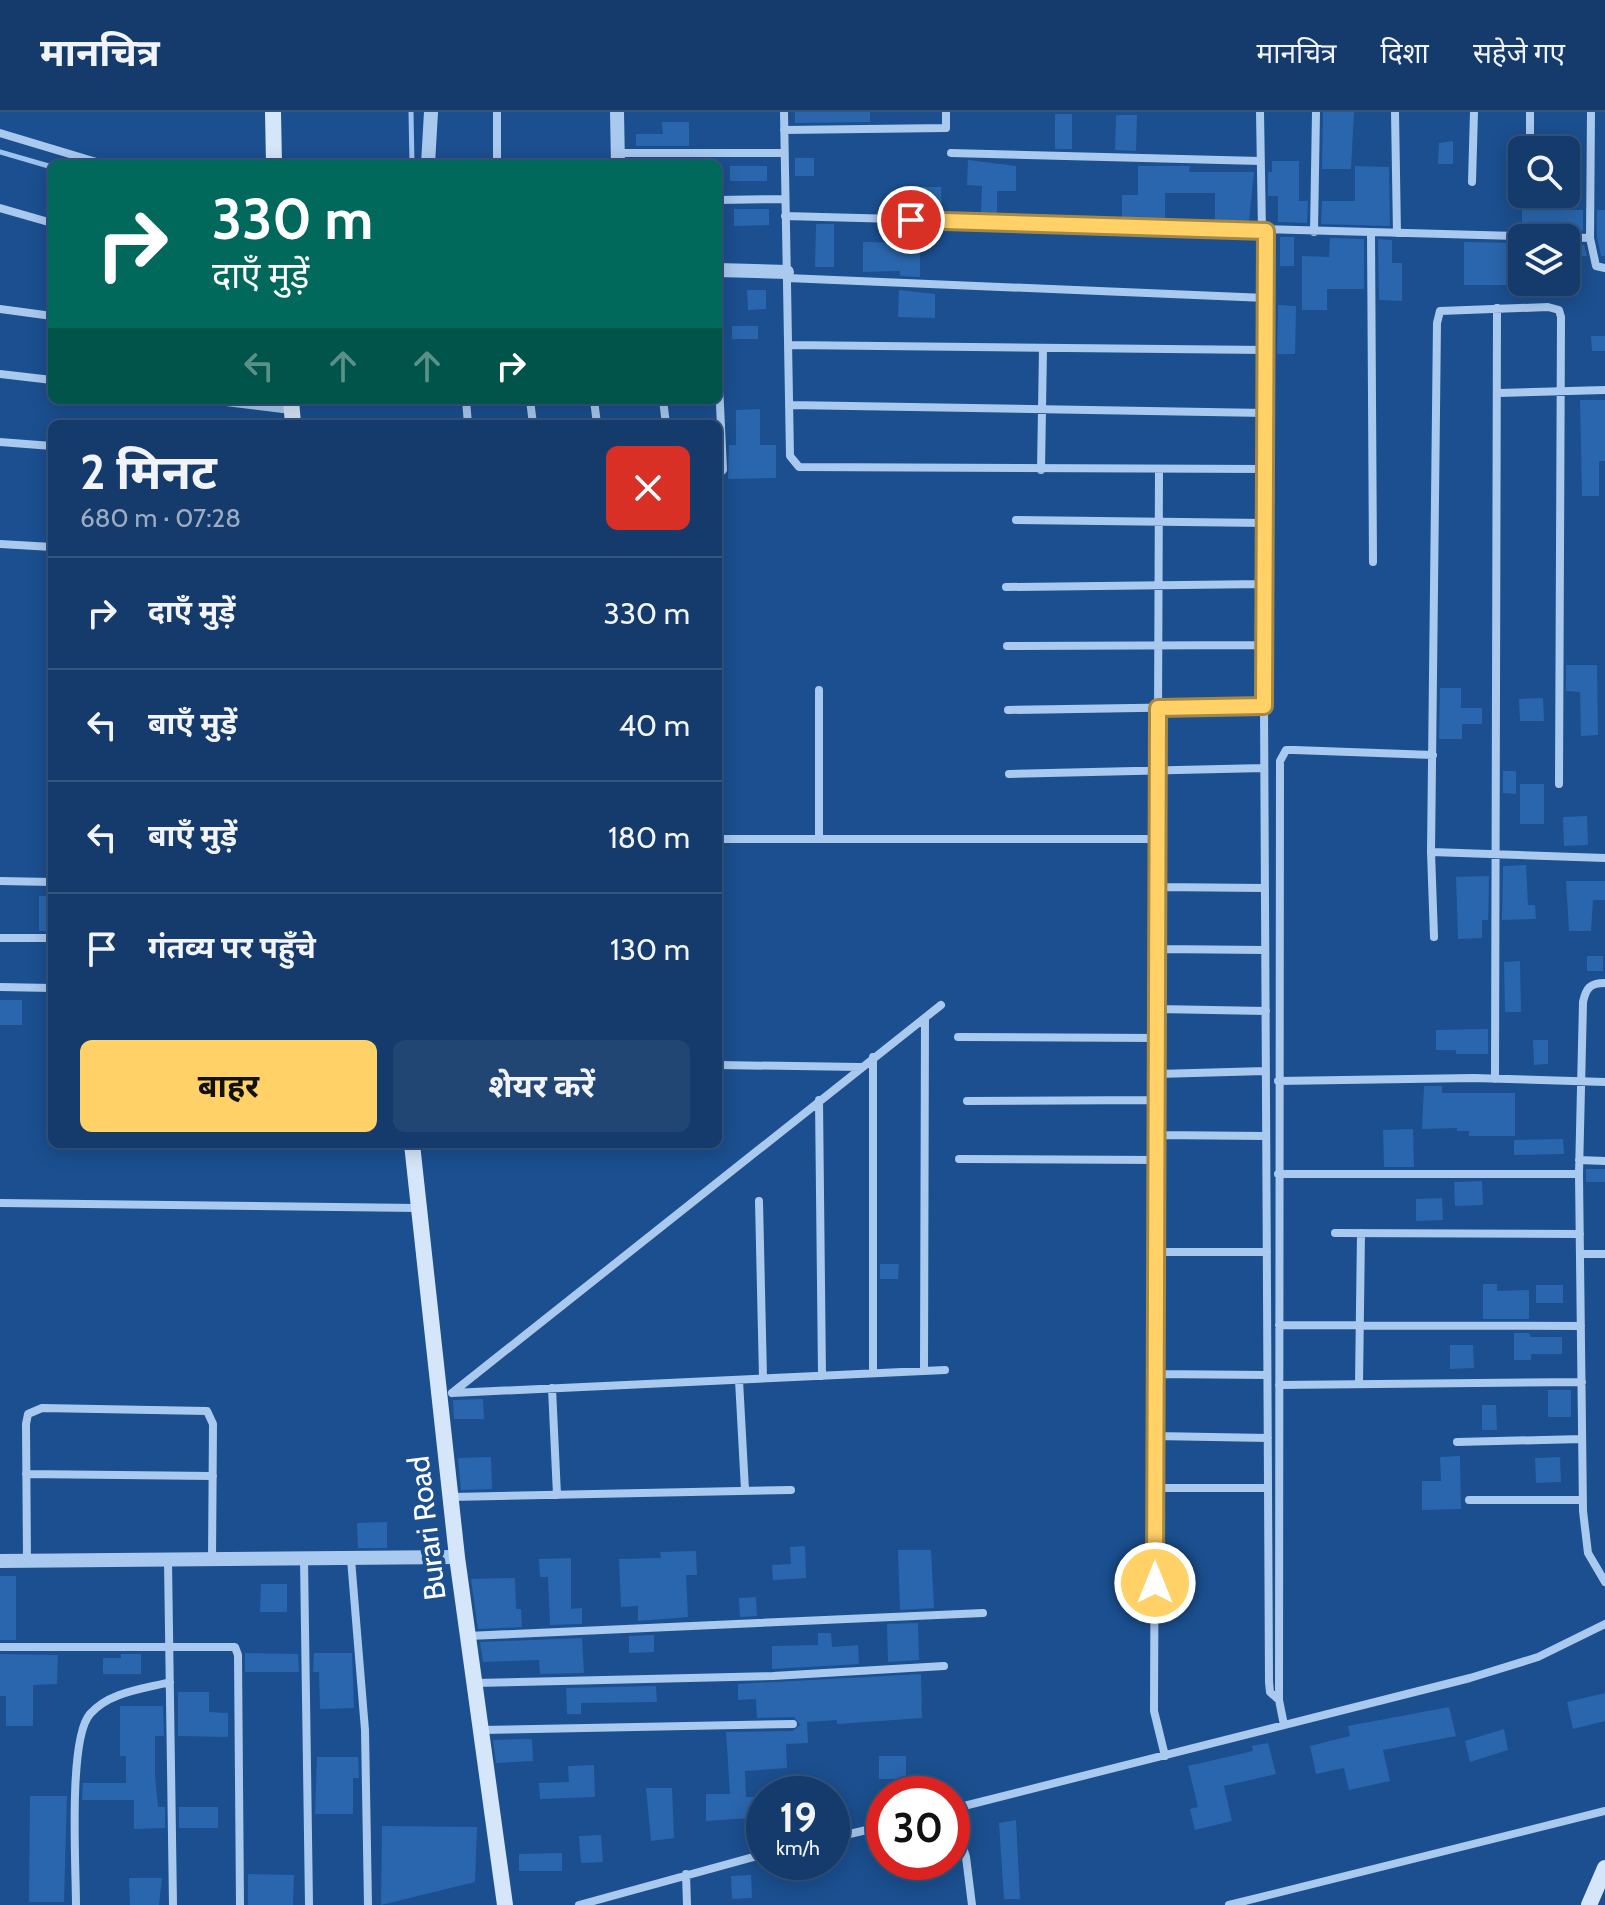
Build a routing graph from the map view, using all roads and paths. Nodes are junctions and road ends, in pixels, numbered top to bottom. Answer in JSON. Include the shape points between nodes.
{"nodes":[{"id":1,"x":273,"y":112,"type":"edge"},
{"id":2,"x":431,"y":112,"type":"edge"},
{"id":3,"x":497,"y":112,"type":"edge"},
{"id":4,"x":617,"y":112,"type":"edge"},
{"id":5,"x":784,"y":112,"type":"edge"},
{"id":6,"x":946,"y":112,"type":"edge"},
{"id":7,"x":1260,"y":112,"type":"edge"},
{"id":8,"x":1316,"y":112,"type":"edge"},
{"id":9,"x":1395,"y":112,"type":"edge"},
{"id":10,"x":1474,"y":112,"type":"edge"},
{"id":11,"x":1530,"y":112,"type":"edge"},
{"id":12,"x":1591,"y":112,"type":"edge"},
{"id":13,"x":784,"y":130,"type":"junction"},
{"id":14,"x":0,"y":133,"type":"edge"},
{"id":15,"x":1530,"y":136,"type":"edge"},
{"id":16,"x":784,"y":153,"type":"junction"},
{"id":17,"x":951,"y":153,"type":"dead end"},
{"id":18,"x":618,"y":159,"type":"edge"},
{"id":19,"x":90,"y":160,"type":"edge"},
{"id":20,"x":274,"y":160,"type":"edge"},
{"id":21,"x":428,"y":160,"type":"edge"},
{"id":22,"x":497,"y":160,"type":"edge"},
{"id":23,"x":1260,"y":161,"type":"junction"},
{"id":24,"x":1472,"y":182,"type":"dead end"},
{"id":25,"x":785,"y":199,"type":"junction"},
{"id":26,"x":722,"y":200,"type":"edge"},
{"id":27,"x":0,"y":208,"type":"edge"},
{"id":28,"x":785,"y":216,"type":"junction"},
{"id":29,"x":48,"y":222,"type":"edge"},
{"id":30,"x":1264,"y":231,"type":"junction"},
{"id":31,"x":1314,"y":232,"type":"junction"},
{"id":32,"x":1371,"y":233,"type":"junction"},
{"id":33,"x":1397,"y":233,"type":"junction"},
{"id":34,"x":1590,"y":238,"type":"junction"},
{"id":35,"x":1605,"y":268,"type":"edge"},
{"id":36,"x":722,"y":270,"type":"edge"},
{"id":37,"x":787,"y":275,"type":"junction"},
{"id":38,"x":1266,"y":298,"type":"junction"},
{"id":39,"x":1497,"y":308,"type":"junction"},
{"id":40,"x":0,"y":309,"type":"edge"},
{"id":41,"x":48,"y":315,"type":"edge"},
{"id":42,"x":788,"y":345,"type":"junction"},
{"id":43,"x":1043,"y":349,"type":"junction"},
{"id":44,"x":1266,"y":350,"type":"junction"},
{"id":45,"x":0,"y":374,"type":"edge"},
{"id":46,"x":48,"y":380,"type":"edge"},
{"id":47,"x":1605,"y":390,"type":"edge"},
{"id":48,"x":1561,"y":391,"type":"junction"},
{"id":49,"x":1499,"y":393,"type":"junction"},
{"id":50,"x":240,"y":404,"type":"edge"},
{"id":51,"x":789,"y":405,"type":"junction"},
{"id":52,"x":1043,"y":410,"type":"junction"},
{"id":53,"x":292,"y":411,"type":"edge"},
{"id":54,"x":1266,"y":413,"type":"junction"},
{"id":55,"x":0,"y":442,"type":"edge"},
{"id":56,"x":722,"y":442,"type":"edge"},
{"id":57,"x":48,"y":446,"type":"edge"},
{"id":58,"x":722,"y":465,"type":"edge"},
{"id":59,"x":1265,"y":469,"type":"junction"},
{"id":60,"x":1041,"y":470,"type":"junction"},
{"id":61,"x":1159,"y":470,"type":"junction"},
{"id":62,"x":1016,"y":520,"type":"dead end"},
{"id":63,"x":1158,"y":521,"type":"junction"},
{"id":64,"x":1265,"y":523,"type":"junction"},
{"id":65,"x":0,"y":544,"type":"edge"},
{"id":66,"x":48,"y":547,"type":"edge"},
{"id":67,"x":1373,"y":562,"type":"dead end"},
{"id":68,"x":1158,"y":584,"type":"junction"},
{"id":69,"x":1265,"y":584,"type":"junction"},
{"id":70,"x":1006,"y":587,"type":"dead end"},
{"id":71,"x":1158,"y":645,"type":"junction"},
{"id":72,"x":1264,"y":645,"type":"junction"},
{"id":73,"x":1007,"y":646,"type":"dead end"},
{"id":74,"x":819,"y":690,"type":"dead end"},
{"id":75,"x":1264,"y":706,"type":"junction"},
{"id":76,"x":1158,"y":708,"type":"junction"},
{"id":77,"x":1008,"y":710,"type":"dead end"},
{"id":78,"x":1433,"y":755,"type":"junction"},
{"id":79,"x":1158,"y":768,"type":"junction"},
{"id":80,"x":1264,"y":768,"type":"junction"},
{"id":81,"x":1009,"y":774,"type":"dead end"},
{"id":82,"x":1559,"y":784,"type":"dead end"},
{"id":83,"x":722,"y":839,"type":"edge"},
{"id":84,"x":819,"y":839,"type":"junction"},
{"id":85,"x":1157,"y":839,"type":"junction"},
{"id":86,"x":1431,"y":852,"type":"junction"},
{"id":87,"x":1495,"y":852,"type":"junction"},
{"id":88,"x":1605,"y":858,"type":"edge"},
{"id":89,"x":0,"y":881,"type":"edge"},
{"id":90,"x":48,"y":882,"type":"edge"},
{"id":91,"x":1157,"y":887,"type":"junction"},
{"id":92,"x":1265,"y":888,"type":"junction"},
{"id":93,"x":1434,"y":937,"type":"dead end"},
{"id":94,"x":0,"y":938,"type":"edge"},
{"id":95,"x":48,"y":938,"type":"edge"},
{"id":96,"x":1157,"y":949,"type":"junction"},
{"id":97,"x":1265,"y":950,"type":"junction"},
{"id":98,"x":1605,"y":983,"type":"edge"},
{"id":99,"x":0,"y":987,"type":"edge"},
{"id":100,"x":48,"y":988,"type":"edge"},
{"id":101,"x":941,"y":1005,"type":"dead end"},
{"id":102,"x":1157,"y":1009,"type":"junction"},
{"id":103,"x":1266,"y":1011,"type":"junction"},
{"id":104,"x":925,"y":1018,"type":"junction"},
{"id":105,"x":958,"y":1037,"type":"dead end"},
{"id":106,"x":1157,"y":1038,"type":"junction"},
{"id":107,"x":873,"y":1057,"type":"junction"},
{"id":108,"x":722,"y":1065,"type":"edge"},
{"id":109,"x":861,"y":1067,"type":"junction"},
{"id":110,"x":1266,"y":1071,"type":"junction"},
{"id":111,"x":1157,"y":1074,"type":"junction"},
{"id":112,"x":1495,"y":1079,"type":"junction"},
{"id":113,"x":1278,"y":1081,"type":"junction"},
{"id":114,"x":1580,"y":1081,"type":"junction"},
{"id":115,"x":1605,"y":1082,"type":"edge"},
{"id":116,"x":819,"y":1100,"type":"junction"},
{"id":117,"x":1156,"y":1100,"type":"junction"},
{"id":118,"x":967,"y":1101,"type":"dead end"},
{"id":119,"x":1156,"y":1135,"type":"junction"},
{"id":120,"x":1266,"y":1136,"type":"junction"},
{"id":121,"x":412,"y":1148,"type":"edge"},
{"id":122,"x":959,"y":1159,"type":"dead end"},
{"id":123,"x":1156,"y":1160,"type":"junction"},
{"id":124,"x":1579,"y":1160,"type":"junction"},
{"id":125,"x":1605,"y":1161,"type":"edge"},
{"id":126,"x":1278,"y":1174,"type":"junction"},
{"id":127,"x":1579,"y":1174,"type":"junction"},
{"id":128,"x":759,"y":1201,"type":"dead end"},
{"id":129,"x":0,"y":1203,"type":"edge"},
{"id":130,"x":417,"y":1208,"type":"junction"},
{"id":131,"x":1335,"y":1233,"type":"dead end"},
{"id":132,"x":1361,"y":1233,"type":"junction"},
{"id":133,"x":1580,"y":1234,"type":"junction"},
{"id":134,"x":1156,"y":1252,"type":"junction"},
{"id":135,"x":1267,"y":1252,"type":"junction"},
{"id":136,"x":1580,"y":1254,"type":"junction"},
{"id":137,"x":1605,"y":1254,"type":"edge"},
{"id":138,"x":1359,"y":1324,"type":"junction"},
{"id":139,"x":1279,"y":1325,"type":"junction"},
{"id":140,"x":1581,"y":1326,"type":"junction"},
{"id":141,"x":945,"y":1370,"type":"dead end"},
{"id":142,"x":924,"y":1371,"type":"junction"},
{"id":143,"x":873,"y":1373,"type":"junction"},
{"id":144,"x":1155,"y":1374,"type":"junction"},
{"id":145,"x":1267,"y":1375,"type":"junction"},
{"id":146,"x":822,"y":1376,"type":"junction"},
{"id":147,"x":763,"y":1378,"type":"junction"},
{"id":148,"x":739,"y":1380,"type":"junction"},
{"id":149,"x":1582,"y":1382,"type":"junction"},
{"id":150,"x":1359,"y":1384,"type":"junction"},
{"id":151,"x":1279,"y":1385,"type":"junction"},
{"id":152,"x":552,"y":1388,"type":"junction"},
{"id":153,"x":445,"y":1393,"type":"junction"},
{"id":154,"x":1155,"y":1436,"type":"junction"},
{"id":155,"x":1268,"y":1438,"type":"junction"},
{"id":156,"x":1582,"y":1439,"type":"junction"},
{"id":157,"x":1457,"y":1442,"type":"dead end"},
{"id":158,"x":26,"y":1474,"type":"junction"},
{"id":159,"x":213,"y":1476,"type":"junction"},
{"id":160,"x":1155,"y":1488,"type":"junction"},
{"id":161,"x":1268,"y":1488,"type":"junction"},
{"id":162,"x":745,"y":1490,"type":"junction"},
{"id":163,"x":791,"y":1490,"type":"dead end"},
{"id":164,"x":557,"y":1495,"type":"junction"},
{"id":165,"x":450,"y":1497,"type":"junction"},
{"id":166,"x":1469,"y":1500,"type":"dead end"},
{"id":167,"x":1583,"y":1500,"type":"junction"},
{"id":168,"x":457,"y":1557,"type":"junction"},
{"id":169,"x":304,"y":1559,"type":"junction"},
{"id":170,"x":351,"y":1559,"type":"junction"},
{"id":171,"x":0,"y":1561,"type":"edge"},
{"id":172,"x":27,"y":1561,"type":"junction"},
{"id":173,"x":168,"y":1561,"type":"junction"},
{"id":174,"x":212,"y":1561,"type":"junction"},
{"id":175,"x":1605,"y":1582,"type":"edge"},
{"id":176,"x":983,"y":1613,"type":"dead end"},
{"id":177,"x":1605,"y":1624,"type":"edge"},
{"id":178,"x":468,"y":1636,"type":"junction"},
{"id":179,"x":0,"y":1647,"type":"edge"},
{"id":180,"x":169,"y":1648,"type":"junction"},
{"id":181,"x":944,"y":1666,"type":"dead end"},
{"id":182,"x":170,"y":1682,"type":"junction"},
{"id":183,"x":474,"y":1683,"type":"junction"},
{"id":184,"x":1280,"y":1702,"type":"junction"},
{"id":185,"x":1284,"y":1721,"type":"junction"},
{"id":186,"x":793,"y":1724,"type":"dead end"},
{"id":187,"x":480,"y":1730,"type":"junction"},
{"id":188,"x":1164,"y":1752,"type":"junction"},
{"id":189,"x":970,"y":1805,"type":"edge"},
{"id":190,"x":1605,"y":1811,"type":"edge"},
{"id":191,"x":746,"y":1859,"type":"edge"},
{"id":192,"x":1605,"y":1868,"type":"edge"},
{"id":193,"x":686,"y":1874,"type":"junction"},
{"id":194,"x":969,"y":1880,"type":"edge"},
{"id":195,"x":504,"y":1900,"type":"edge"},
{"id":196,"x":76,"y":1905,"type":"edge"},
{"id":197,"x":173,"y":1905,"type":"edge"},
{"id":198,"x":240,"y":1905,"type":"edge"},
{"id":199,"x":309,"y":1905,"type":"edge"},
{"id":200,"x":368,"y":1905,"type":"edge"},
{"id":201,"x":579,"y":1905,"type":"edge"},
{"id":202,"x":687,"y":1905,"type":"edge"},
{"id":203,"x":972,"y":1905,"type":"edge"},
{"id":204,"x":1229,"y":1905,"type":"edge"},
{"id":205,"x":1589,"y":1905,"type":"edge"}],
"edges":[{"from":1,"to":20,"type":"main road"},
{"from":2,"to":21,"type":"street"},
{"from":3,"to":22,"type":"street"},
{"from":4,"to":18,"type":"street"},
{"from":5,"to":13,"type":"street"},
{"from":6,"to":13,"type":"street","via":[[946,128]]},
{"from":7,"to":23,"type":"street"},
{"from":8,"to":31,"type":"street"},
{"from":9,"to":33,"type":"street"},
{"from":10,"to":24,"type":"street"},
{"from":11,"to":15,"type":"street"},
{"from":12,"to":34,"type":"street"},
{"from":13,"to":16,"type":"street"},
{"from":14,"to":19,"type":"street"},
{"from":16,"to":18,"type":"street"},
{"from":16,"to":25,"type":"street"},
{"from":17,"to":23,"type":"street"},
{"from":23,"to":30,"type":"street"},
{"from":25,"to":26,"type":"street"},
{"from":25,"to":28,"type":"street"},
{"from":27,"to":29,"type":"street"},
{"from":28,"to":30,"type":"street"},
{"from":28,"to":37,"type":"street"},
{"from":30,"to":31,"type":"street"},
{"from":30,"to":38,"type":"street"},
{"from":31,"to":32,"type":"street"},
{"from":32,"to":33,"type":"street"},
{"from":32,"to":67,"type":"street"},
{"from":33,"to":34,"type":"street"},
{"from":34,"to":35,"type":"street","via":[[1596,266]]},
{"from":36,"to":37,"type":"street"},
{"from":37,"to":38,"type":"street"},
{"from":37,"to":42,"type":"street"},
{"from":38,"to":44,"type":"street"},
{"from":39,"to":48,"type":"street","via":[[1559,310]]},
{"from":39,"to":49,"type":"street"},
{"from":39,"to":78,"type":"street","via":[[1437,315]]},
{"from":40,"to":41,"type":"street"},
{"from":42,"to":43,"type":"street"},
{"from":42,"to":51,"type":"street"},
{"from":43,"to":44,"type":"street"},
{"from":43,"to":52,"type":"street"},
{"from":44,"to":54,"type":"street"},
{"from":45,"to":46,"type":"street"},
{"from":47,"to":48,"type":"street"},
{"from":48,"to":49,"type":"street"},
{"from":48,"to":82,"type":"street"},
{"from":49,"to":87,"type":"street"},
{"from":50,"to":53,"type":"street"},
{"from":51,"to":52,"type":"street"},
{"from":51,"to":60,"type":"street","via":[[790,456],[799,467]]},
{"from":52,"to":54,"type":"street"},
{"from":52,"to":60,"type":"street"},
{"from":54,"to":59,"type":"street"},
{"from":55,"to":57,"type":"street"},
{"from":56,"to":58,"type":"street"},
{"from":59,"to":61,"type":"street"},
{"from":59,"to":64,"type":"street"},
{"from":60,"to":61,"type":"street"},
{"from":61,"to":63,"type":"street"},
{"from":62,"to":63,"type":"street"},
{"from":63,"to":64,"type":"street"},
{"from":63,"to":68,"type":"street"},
{"from":64,"to":69,"type":"street"},
{"from":65,"to":66,"type":"street"},
{"from":68,"to":69,"type":"street"},
{"from":68,"to":70,"type":"street"},
{"from":68,"to":71,"type":"street"},
{"from":69,"to":72,"type":"street"},
{"from":71,"to":72,"type":"street"},
{"from":71,"to":73,"type":"street"},
{"from":71,"to":76,"type":"street"},
{"from":72,"to":75,"type":"street"},
{"from":74,"to":84,"type":"street"},
{"from":75,"to":76,"type":"street"},
{"from":75,"to":80,"type":"street"},
{"from":76,"to":77,"type":"street"},
{"from":76,"to":79,"type":"street"},
{"from":78,"to":86,"type":"street"},
{"from":78,"to":113,"type":"street","via":[[1294,750],[1281,754]]},
{"from":79,"to":80,"type":"street"},
{"from":79,"to":81,"type":"street"},
{"from":79,"to":85,"type":"street"},
{"from":80,"to":92,"type":"street"},
{"from":83,"to":84,"type":"street"},
{"from":84,"to":85,"type":"street"},
{"from":85,"to":91,"type":"street"},
{"from":86,"to":87,"type":"street"},
{"from":86,"to":93,"type":"street"},
{"from":87,"to":88,"type":"street"},
{"from":87,"to":112,"type":"street"},
{"from":89,"to":90,"type":"street"},
{"from":91,"to":92,"type":"street"},
{"from":91,"to":96,"type":"street"},
{"from":92,"to":97,"type":"street"},
{"from":94,"to":95,"type":"street"},
{"from":96,"to":97,"type":"street"},
{"from":96,"to":102,"type":"street"},
{"from":97,"to":103,"type":"street"},
{"from":98,"to":114,"type":"street","via":[[1586,990]]},
{"from":99,"to":100,"type":"street"},
{"from":101,"to":104,"type":"street"},
{"from":102,"to":103,"type":"street"},
{"from":102,"to":106,"type":"street"},
{"from":103,"to":110,"type":"street"},
{"from":104,"to":107,"type":"street"},
{"from":104,"to":142,"type":"street"},
{"from":105,"to":106,"type":"street"},
{"from":106,"to":111,"type":"street"},
{"from":107,"to":109,"type":"street"},
{"from":107,"to":143,"type":"street"},
{"from":108,"to":109,"type":"street"},
{"from":109,"to":116,"type":"street"},
{"from":110,"to":111,"type":"street"},
{"from":110,"to":120,"type":"street"},
{"from":111,"to":117,"type":"street"},
{"from":112,"to":113,"type":"street"},
{"from":112,"to":114,"type":"street"},
{"from":113,"to":126,"type":"street"},
{"from":114,"to":115,"type":"street"},
{"from":114,"to":124,"type":"street"},
{"from":116,"to":146,"type":"street"},
{"from":116,"to":153,"type":"street"},
{"from":117,"to":118,"type":"street"},
{"from":117,"to":119,"type":"street"},
{"from":119,"to":120,"type":"street"},
{"from":119,"to":123,"type":"street"},
{"from":120,"to":135,"type":"street"},
{"from":121,"to":130,"type":"main road","name":"Burari Road"},
{"from":122,"to":123,"type":"street"},
{"from":123,"to":134,"type":"street"},
{"from":124,"to":125,"type":"street"},
{"from":124,"to":127,"type":"street"},
{"from":126,"to":127,"type":"street"},
{"from":126,"to":139,"type":"street"},
{"from":127,"to":133,"type":"street"},
{"from":128,"to":147,"type":"street"},
{"from":129,"to":130,"type":"street"},
{"from":130,"to":153,"type":"main road","name":"Burari Road"},
{"from":131,"to":132,"type":"street"},
{"from":132,"to":133,"type":"street"},
{"from":132,"to":138,"type":"street"},
{"from":133,"to":136,"type":"street"},
{"from":134,"to":135,"type":"street"},
{"from":134,"to":144,"type":"street"},
{"from":135,"to":145,"type":"street"},
{"from":136,"to":137,"type":"street"},
{"from":136,"to":140,"type":"street"},
{"from":138,"to":139,"type":"street"},
{"from":138,"to":140,"type":"street"},
{"from":138,"to":150,"type":"street"},
{"from":139,"to":151,"type":"street"},
{"from":140,"to":149,"type":"street"},
{"from":141,"to":142,"type":"street"},
{"from":142,"to":143,"type":"street"},
{"from":143,"to":146,"type":"street"},
{"from":144,"to":145,"type":"street"},
{"from":144,"to":154,"type":"street"},
{"from":145,"to":155,"type":"street"},
{"from":146,"to":147,"type":"street"},
{"from":147,"to":148,"type":"street"},
{"from":148,"to":152,"type":"street"},
{"from":148,"to":162,"type":"street"},
{"from":149,"to":150,"type":"street"},
{"from":149,"to":156,"type":"street"},
{"from":150,"to":151,"type":"street"},
{"from":151,"to":184,"type":"street"},
{"from":152,"to":153,"type":"street"},
{"from":152,"to":164,"type":"street"},
{"from":153,"to":165,"type":"main road","name":"Burari Road"},
{"from":154,"to":155,"type":"street"},
{"from":154,"to":160,"type":"street"},
{"from":155,"to":161,"type":"street"},
{"from":156,"to":157,"type":"street"},
{"from":156,"to":167,"type":"street"},
{"from":158,"to":159,"type":"street"},
{"from":158,"to":159,"type":"street","via":[[28,1414],[42,1408],[73,1408],[207,1411],[213,1424]]},
{"from":158,"to":172,"type":"street"},
{"from":159,"to":174,"type":"street"},
{"from":160,"to":161,"type":"street"},
{"from":160,"to":188,"type":"street","via":[[1154,1711]]},
{"from":161,"to":184,"type":"street","via":[[1269,1689]]},
{"from":162,"to":163,"type":"street"},
{"from":162,"to":164,"type":"street"},
{"from":164,"to":165,"type":"street"},
{"from":165,"to":168,"type":"main road","name":"Burari Road"},
{"from":166,"to":167,"type":"street"},
{"from":167,"to":175,"type":"street","via":[[1588,1553]]},
{"from":168,"to":170,"type":"street"},
{"from":168,"to":178,"type":"main road","name":"Burari Road"},
{"from":169,"to":170,"type":"street"},
{"from":169,"to":174,"type":"street"},
{"from":169,"to":199,"type":"street"},
{"from":170,"to":200,"type":"street","via":[[365,1730]]},
{"from":171,"to":172,"type":"street"},
{"from":172,"to":173,"type":"street"},
{"from":173,"to":174,"type":"street"},
{"from":173,"to":180,"type":"street"},
{"from":176,"to":178,"type":"street"},
{"from":177,"to":185,"type":"street","via":[[1538,1657]]},
{"from":178,"to":183,"type":"main road","name":"Burari Road"},
{"from":179,"to":180,"type":"street"},
{"from":180,"to":182,"type":"street"},
{"from":180,"to":198,"type":"street","via":[[230,1645],[238,1655]]},
{"from":181,"to":183,"type":"street"},
{"from":182,"to":196,"type":"street","via":[[109,1699],[82,1726]]},
{"from":182,"to":197,"type":"street"},
{"from":183,"to":187,"type":"main road","name":"Burari Road"},
{"from":184,"to":185,"type":"street"},
{"from":185,"to":188,"type":"street"},
{"from":186,"to":187,"type":"street"},
{"from":187,"to":195,"type":"main road","name":"Burari Road"},
{"from":188,"to":189,"type":"street"},
{"from":190,"to":204,"type":"street"},
{"from":191,"to":193,"type":"street"},
{"from":192,"to":205,"type":"main road"},
{"from":193,"to":201,"type":"street"},
{"from":193,"to":202,"type":"street"},
{"from":194,"to":203,"type":"street"}]}
